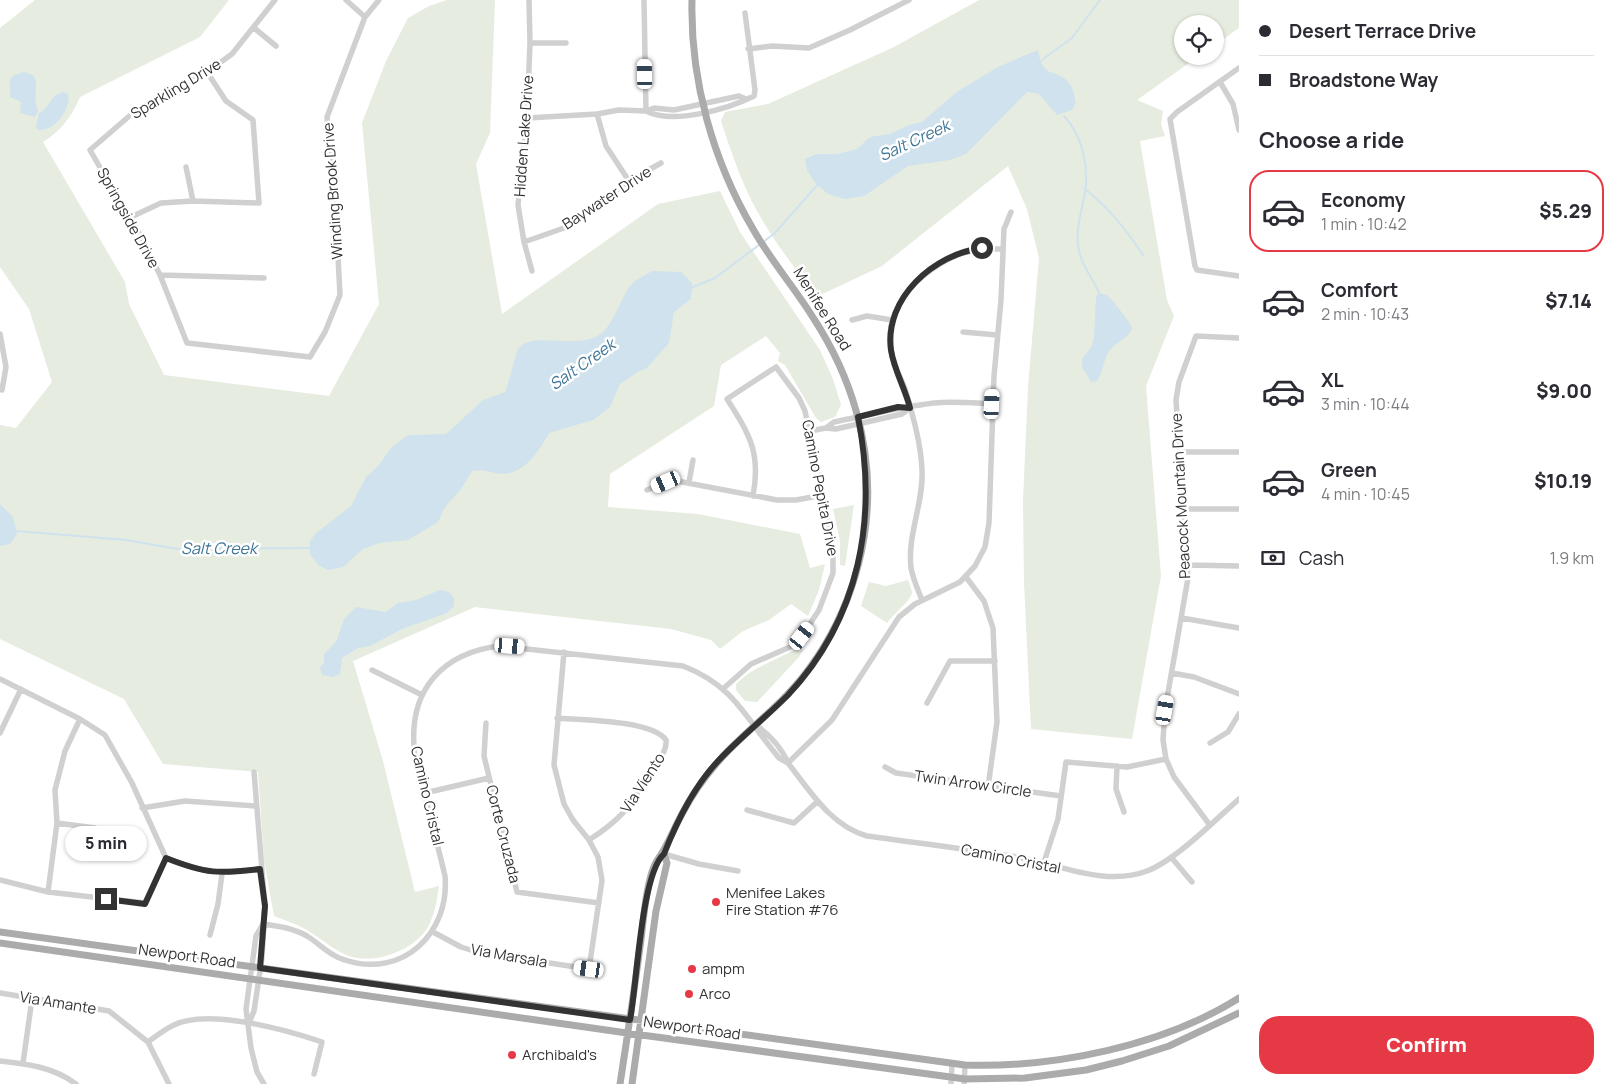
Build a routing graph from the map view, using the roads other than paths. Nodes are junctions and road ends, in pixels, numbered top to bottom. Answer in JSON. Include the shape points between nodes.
{"nodes":[{"id":1,"x":275,"y":0,"type":"edge"},
{"id":2,"x":346,"y":0,"type":"edge"},
{"id":3,"x":379,"y":0,"type":"edge"},
{"id":4,"x":529,"y":0,"type":"edge"},
{"id":5,"x":644,"y":0,"type":"edge"},
{"id":6,"x":692,"y":0,"type":"edge"},
{"id":7,"x":909,"y":0,"type":"edge"},
{"id":8,"x":745,"y":13,"type":"dead end"},
{"id":9,"x":366,"y":16,"type":"junction"},
{"id":10,"x":254,"y":28,"type":"junction"},
{"id":11,"x":530,"y":42,"type":"junction"},
{"id":12,"x":566,"y":43,"type":"dead end"},
{"id":13,"x":276,"y":46,"type":"dead end"},
{"id":14,"x":748,"y":49,"type":"junction"},
{"id":15,"x":1239,"y":68,"type":"edge"},
{"id":16,"x":207,"y":72,"type":"junction"},
{"id":17,"x":1220,"y":82,"type":"junction"},
{"id":18,"x":704,"y":108,"type":"junction"},
{"id":19,"x":646,"y":111,"type":"junction"},
{"id":20,"x":597,"y":114,"type":"junction"},
{"id":21,"x":527,"y":118,"type":"junction"},
{"id":22,"x":1239,"y":130,"type":"edge"},
{"id":23,"x":90,"y":150,"type":"joint"},
{"id":24,"x":661,"y":163,"type":"dead end"},
{"id":25,"x":186,"y":167,"type":"dead end"},
{"id":26,"x":629,"y":181,"type":"junction"},
{"id":27,"x":192,"y":201,"type":"junction"},
{"id":28,"x":1011,"y":212,"type":"dead end"},
{"id":29,"x":131,"y":217,"type":"junction"},
{"id":30,"x":524,"y":242,"type":"junction"},
{"id":31,"x":1003,"y":249,"type":"junction"},
{"id":32,"x":532,"y":271,"type":"dead end"},
{"id":33,"x":160,"y":275,"type":"junction"},
{"id":34,"x":1239,"y":276,"type":"edge"},
{"id":35,"x":264,"y":278,"type":"dead end"},
{"id":36,"x":852,"y":320,"type":"dead end"},
{"id":37,"x":892,"y":320,"type":"junction"},
{"id":38,"x":963,"y":332,"type":"dead end"},
{"id":39,"x":0,"y":334,"type":"edge"},
{"id":40,"x":997,"y":335,"type":"junction"},
{"id":41,"x":1239,"y":338,"type":"edge"},
{"id":42,"x":187,"y":343,"type":"joint"},
{"id":43,"x":1,"y":390,"type":"edge"},
{"id":44,"x":992,"y":404,"type":"junction"},
{"id":45,"x":910,"y":408,"type":"junction"},
{"id":46,"x":859,"y":420,"type":"junction"},
{"id":47,"x":810,"y":431,"type":"junction"},
{"id":48,"x":1180,"y":452,"type":"junction"},
{"id":49,"x":1239,"y":452,"type":"edge"},
{"id":50,"x":693,"y":460,"type":"dead end"},
{"id":51,"x":689,"y":482,"type":"junction"},
{"id":52,"x":646,"y":490,"type":"dead end"},
{"id":53,"x":822,"y":495,"type":"junction"},
{"id":54,"x":753,"y":496,"type":"junction"},
{"id":55,"x":1184,"y":509,"type":"junction"},
{"id":56,"x":1239,"y":509,"type":"edge"},
{"id":57,"x":1188,"y":565,"type":"junction"},
{"id":58,"x":1239,"y":566,"type":"edge"},
{"id":59,"x":966,"y":577,"type":"junction"},
{"id":60,"x":922,"y":600,"type":"junction"},
{"id":61,"x":1182,"y":618,"type":"junction"},
{"id":62,"x":1239,"y":628,"type":"edge"},
{"id":63,"x":564,"y":652,"type":"junction"},
{"id":64,"x":995,"y":660,"type":"junction"},
{"id":65,"x":372,"y":670,"type":"dead end"},
{"id":66,"x":1172,"y":673,"type":"junction"},
{"id":67,"x":0,"y":679,"type":"edge"},
{"id":68,"x":724,"y":688,"type":"junction"},
{"id":69,"x":21,"y":690,"type":"junction"},
{"id":70,"x":1239,"y":694,"type":"edge"},
{"id":71,"x":422,"y":695,"type":"junction"},
{"id":72,"x":927,"y":703,"type":"dead end"},
{"id":73,"x":1239,"y":714,"type":"edge"},
{"id":74,"x":557,"y":718,"type":"junction"},
{"id":75,"x":80,"y":719,"type":"junction"},
{"id":76,"x":486,"y":723,"type":"dead end"},
{"id":77,"x":755,"y":725,"type":"junction"},
{"id":78,"x":0,"y":733,"type":"edge"},
{"id":79,"x":1210,"y":743,"type":"dead end"},
{"id":80,"x":1166,"y":759,"type":"junction"},
{"id":81,"x":788,"y":763,"type":"junction"},
{"id":82,"x":1117,"y":766,"type":"junction"},
{"id":83,"x":885,"y":767,"type":"dead end"},
{"id":84,"x":254,"y":772,"type":"dead end"},
{"id":85,"x":489,"y":778,"type":"junction"},
{"id":86,"x":988,"y":786,"type":"junction"},
{"id":87,"x":425,"y":793,"type":"junction"},
{"id":88,"x":1061,"y":796,"type":"junction"},
{"id":89,"x":1239,"y":799,"type":"edge"},
{"id":90,"x":818,"y":801,"type":"junction"},
{"id":91,"x":256,"y":806,"type":"junction"},
{"id":92,"x":142,"y":808,"type":"junction"},
{"id":93,"x":747,"y":810,"type":"dead end"},
{"id":94,"x":1124,"y":812,"type":"dead end"},
{"id":95,"x":57,"y":822,"type":"junction"},
{"id":96,"x":1209,"y":824,"type":"junction"},
{"id":97,"x":94,"y":828,"type":"dead end"},
{"id":98,"x":589,"y":840,"type":"junction"},
{"id":99,"x":664,"y":854,"type":"junction"},
{"id":100,"x":1171,"y":857,"type":"junction"},
{"id":101,"x":166,"y":858,"type":"junction"},
{"id":102,"x":1044,"y":862,"type":"junction"},
{"id":103,"x":260,"y":869,"type":"junction"},
{"id":104,"x":738,"y":871,"type":"dead end"},
{"id":105,"x":222,"y":874,"type":"junction"},
{"id":106,"x":0,"y":880,"type":"edge"},
{"id":107,"x":1192,"y":882,"type":"dead end"},
{"id":108,"x":48,"y":892,"type":"junction"},
{"id":109,"x":599,"y":903,"type":"junction"},
{"id":110,"x":263,"y":924,"type":"junction"},
{"id":111,"x":0,"y":932,"type":"edge"},
{"id":112,"x":433,"y":932,"type":"junction"},
{"id":113,"x":210,"y":935,"type":"dead end"},
{"id":114,"x":0,"y":943,"type":"edge"},
{"id":115,"x":252,"y":967,"type":"junction"},
{"id":116,"x":260,"y":968,"type":"junction"},
{"id":117,"x":250,"y":979,"type":"junction"},
{"id":118,"x":258,"y":980,"type":"junction"},
{"id":119,"x":0,"y":993,"type":"edge"},
{"id":120,"x":1239,"y":998,"type":"edge"},
{"id":121,"x":32,"y":999,"type":"junction"},
{"id":122,"x":1239,"y":1013,"type":"edge"},
{"id":123,"x":630,"y":1020,"type":"junction"},
{"id":124,"x":642,"y":1022,"type":"junction"},
{"id":125,"x":249,"y":1023,"type":"junction"},
{"id":126,"x":627,"y":1033,"type":"junction"},
{"id":127,"x":640,"y":1035,"type":"junction"},
{"id":128,"x":148,"y":1042,"type":"junction"},
{"id":129,"x":0,"y":1061,"type":"edge"},
{"id":130,"x":23,"y":1063,"type":"junction"},
{"id":131,"x":952,"y":1064,"type":"junction"},
{"id":132,"x":965,"y":1065,"type":"junction"},
{"id":133,"x":314,"y":1074,"type":"dead end"},
{"id":134,"x":951,"y":1081,"type":"edge"},
{"id":135,"x":965,"y":1081,"type":"edge"},
{"id":136,"x":76,"y":1084,"type":"edge"},
{"id":137,"x":169,"y":1084,"type":"edge"},
{"id":138,"x":264,"y":1084,"type":"edge"},
{"id":139,"x":620,"y":1084,"type":"edge"},
{"id":140,"x":632,"y":1084,"type":"edge"}],
"edges":[{"from":1,"to":10,"type":"street","name":"Sparkling Drive"},
{"from":2,"to":9,"type":"street"},
{"from":3,"to":9,"type":"street","name":"Winding Brook Drive"},
{"from":4,"to":11,"type":"street","name":"Hidden Lake Drive"},
{"from":5,"to":19,"type":"street"},
{"from":6,"to":18,"type":"main road","name":"Menifee Road","via":[[696,65]]},
{"from":7,"to":14,"type":"street","via":[[809,48],[772,46]]},
{"from":8,"to":14,"type":"street"},
{"from":9,"to":42,"type":"street","name":"Winding Brook Drive","via":[[327,117],[340,295],[325,332],[310,357]]},
{"from":10,"to":13,"type":"street"},
{"from":10,"to":16,"type":"street","name":"Sparkling Drive","via":[[232,54]]},
{"from":11,"to":12,"type":"street"},
{"from":11,"to":21,"type":"street","name":"Hidden Lake Drive"},
{"from":14,"to":18,"type":"street","via":[[754,96],[740,103]]},
{"from":15,"to":17,"type":"street"},
{"from":16,"to":23,"type":"street","name":"Sparkling Drive","via":[[134,112]]},
{"from":16,"to":27,"type":"street","via":[[226,101],[253,120],[260,204]]},
{"from":17,"to":22,"type":"street","via":[[1233,104]]},
{"from":17,"to":34,"type":"street","via":[[1170,120],[1195,266],[1198,270]]},
{"from":18,"to":19,"type":"street","via":[[674,113],[654,108]]},
{"from":18,"to":46,"type":"main road","name":"Menifee Road","via":[[722,167],[744,212],[837,357]]},
{"from":19,"to":20,"type":"street","via":[[619,110]]},
{"from":20,"to":21,"type":"street"},
{"from":20,"to":26,"type":"street","via":[[606,146]]},
{"from":21,"to":30,"type":"street","name":"Hidden Lake Drive","via":[[518,205]]},
{"from":23,"to":29,"type":"street","name":"Springside Drive"},
{"from":24,"to":26,"type":"street","name":"Baywater Drive"},
{"from":25,"to":27,"type":"street"},
{"from":26,"to":30,"type":"street","name":"Baywater Drive","via":[[564,228]]},
{"from":27,"to":29,"type":"street","via":[[161,204]]},
{"from":28,"to":31,"type":"street","via":[[1004,229]]},
{"from":29,"to":33,"type":"street","name":"Springside Drive"},
{"from":30,"to":32,"type":"street","name":"Hidden Lake Drive"},
{"from":31,"to":37,"type":"street","via":[[969,250],[944,260],[902,297]]},
{"from":31,"to":40,"type":"street"},
{"from":33,"to":35,"type":"street"},
{"from":33,"to":42,"type":"street","name":"Springside Drive"},
{"from":36,"to":37,"type":"street","via":[[867,316]]},
{"from":37,"to":45,"type":"street","via":[[891,351]]},
{"from":38,"to":40,"type":"street"},
{"from":39,"to":43,"type":"street","via":[[6,368]]},
{"from":40,"to":44,"type":"street"},
{"from":41,"to":48,"type":"street","name":"Peacock Mountain Drive","via":[[1196,336],[1177,391]]},
{"from":44,"to":45,"type":"street","via":[[947,402]]},
{"from":44,"to":59,"type":"street","via":[[987,537],[978,562]]},
{"from":45,"to":46,"type":"street","via":[[902,414]]},
{"from":45,"to":60,"type":"street","via":[[922,472],[911,568]]},
{"from":46,"to":47,"type":"street","via":[[836,429]]},
{"from":46,"to":77,"type":"main road","name":"Menifee Road","via":[[867,464],[867,513],[862,549],[851,588],[814,662],[788,694]]},
{"from":47,"to":53,"type":"street","name":"Camino Pepita Drive"},
{"from":47,"to":54,"type":"street","name":"Camino Pepita Drive","via":[[799,398],[776,367],[728,399],[754,448],[757,477]]},
{"from":48,"to":49,"type":"street"},
{"from":48,"to":55,"type":"street","name":"Peacock Mountain Drive"},
{"from":50,"to":51,"type":"street"},
{"from":51,"to":52,"type":"street","via":[[666,482]]},
{"from":51,"to":54,"type":"street"},
{"from":53,"to":54,"type":"street","via":[[796,500]]},
{"from":53,"to":68,"type":"street","name":"Camino Pepita Drive","via":[[834,560],[833,573],[819,610],[802,636],[790,647],[751,664]]},
{"from":55,"to":56,"type":"street"},
{"from":55,"to":57,"type":"street","name":"Peacock Mountain Drive"},
{"from":57,"to":58,"type":"street"},
{"from":57,"to":61,"type":"street","name":"Peacock Mountain Drive"},
{"from":59,"to":60,"type":"street"},
{"from":59,"to":64,"type":"street","via":[[988,610]]},
{"from":60,"to":81,"type":"street","via":[[894,623],[832,720]]},
{"from":61,"to":62,"type":"street"},
{"from":61,"to":66,"type":"street","name":"Peacock Mountain Drive"},
{"from":63,"to":68,"type":"street","name":"Camino Cristal","via":[[683,666]]},
{"from":63,"to":71,"type":"street","name":"Camino Cristal","via":[[499,646],[478,650],[447,664]]},
{"from":63,"to":74,"type":"street"},
{"from":64,"to":72,"type":"street","via":[[950,661]]},
{"from":64,"to":86,"type":"street","via":[[997,731]]},
{"from":65,"to":71,"type":"street"},
{"from":66,"to":70,"type":"street","via":[[1194,677]]},
{"from":66,"to":80,"type":"street","name":"Peacock Mountain Drive","via":[[1163,727]]},
{"from":67,"to":69,"type":"street"},
{"from":68,"to":77,"type":"street","name":"Camino Cristal"},
{"from":69,"to":75,"type":"street"},
{"from":69,"to":78,"type":"street"},
{"from":71,"to":87,"type":"street","name":"Camino Cristal","via":[[415,715],[414,749]]},
{"from":73,"to":79,"type":"street","via":[[1228,732]]},
{"from":74,"to":98,"type":"street","via":[[554,765],[558,783],[564,804]]},
{"from":74,"to":98,"type":"street","name":"Via Viento","via":[[643,728],[663,735],[666,740],[665,752],[633,803],[610,827]]},
{"from":75,"to":92,"type":"street","via":[[105,735]]},
{"from":75,"to":95,"type":"street","via":[[65,751],[55,790]]},
{"from":76,"to":85,"type":"street","name":"Corte Cruzada","via":[[484,756]]},
{"from":77,"to":81,"type":"street","name":"Camino Cristal","via":[[766,732]]},
{"from":77,"to":99,"type":"main road","name":"Menifee Road","via":[[718,761],[699,786]]},
{"from":80,"to":82,"type":"street","via":[[1136,766]]},
{"from":80,"to":96,"type":"street","name":"Peacock Mountain Drive","via":[[1180,788]]},
{"from":81,"to":90,"type":"street","name":"Camino Cristal"},
{"from":82,"to":88,"type":"street","via":[[1066,762]]},
{"from":82,"to":94,"type":"street","via":[[1116,789]]},
{"from":83,"to":86,"type":"street","name":"Twin Arrow Circle","via":[[896,773]]},
{"from":84,"to":91,"type":"street"},
{"from":85,"to":87,"type":"street"},
{"from":85,"to":109,"type":"street","name":"Corte Cruzada","via":[[517,892]]},
{"from":86,"to":88,"type":"street","name":"Twin Arrow Circle"},
{"from":87,"to":112,"type":"street","name":"Camino Cristal","via":[[446,890],[442,913]]},
{"from":88,"to":102,"type":"street","via":[[1058,819]]},
{"from":89,"to":96,"type":"street","name":"Camino Cristal"},
{"from":90,"to":93,"type":"street","via":[[794,823]]},
{"from":90,"to":102,"type":"street","name":"Camino Cristal","via":[[834,818],[859,834]]},
{"from":91,"to":92,"type":"street","via":[[185,801]]},
{"from":91,"to":103,"type":"street"},
{"from":92,"to":101,"type":"street"},
{"from":95,"to":97,"type":"street"},
{"from":95,"to":108,"type":"street"},
{"from":96,"to":100,"type":"street","name":"Camino Cristal"},
{"from":98,"to":109,"type":"street","via":[[601,868]]},
{"from":99,"to":104,"type":"street"},
{"from":99,"to":123,"type":"main road","name":"Menifee Road","via":[[656,860],[647,899]]},
{"from":99,"to":124,"type":"main road","name":"Menifee Road","via":[[667,863],[656,911]]},
{"from":100,"to":102,"type":"street","name":"Camino Cristal","via":[[1149,870],[1117,876],[1069,870]]},
{"from":100,"to":107,"type":"street"},
{"from":101,"to":105,"type":"street"},
{"from":101,"to":108,"type":"street","via":[[145,904]]},
{"from":103,"to":105,"type":"street"},
{"from":103,"to":110,"type":"street","via":[[265,890]]},
{"from":105,"to":113,"type":"street"},
{"from":106,"to":108,"type":"street"},
{"from":109,"to":112,"type":"street","name":"Via Marsala","via":[[589,969],[477,952]]},
{"from":110,"to":112,"type":"street","name":"Camino Cristal","via":[[298,931],[337,957],[360,964],[398,958],[420,946]]},
{"from":110,"to":115,"type":"street","via":[[256,936]]},
{"from":110,"to":116,"type":"street"},
{"from":111,"to":115,"type":"main road","name":"Newport Road"},
{"from":114,"to":117,"type":"main road","name":"Newport Road"},
{"from":115,"to":116,"type":"main road","name":"Newport Road"},
{"from":115,"to":117,"type":"street"},
{"from":116,"to":118,"type":"street"},
{"from":116,"to":123,"type":"main road","name":"Newport Road"},
{"from":117,"to":118,"type":"main road","name":"Newport Road"},
{"from":117,"to":125,"type":"street","via":[[246,1009]]},
{"from":118,"to":125,"type":"street"},
{"from":118,"to":126,"type":"main road","name":"Newport Road"},
{"from":119,"to":121,"type":"street","name":"Via Amante"},
{"from":120,"to":132,"type":"main road","name":"Newport Road","via":[[1176,1028],[1130,1045],[1053,1060]]},
{"from":121,"to":128,"type":"street","name":"Via Amante","via":[[109,1011]]},
{"from":121,"to":130,"type":"street"},
{"from":122,"to":135,"type":"main road","name":"Newport Road","via":[[1169,1046],[1086,1070]]},
{"from":123,"to":124,"type":"main road","name":"Newport Road"},
{"from":123,"to":126,"type":"main road","name":"Menifee Road"},
{"from":124,"to":127,"type":"main road","name":"Menifee Road"},
{"from":124,"to":131,"type":"main road","name":"Newport Road"},
{"from":125,"to":128,"type":"street","via":[[203,1019],[175,1024]]},
{"from":125,"to":133,"type":"street","via":[[290,1031],[322,1042]]},
{"from":125,"to":138,"type":"street","via":[[251,1048],[257,1072]]},
{"from":126,"to":127,"type":"main road","name":"Newport Road"},
{"from":126,"to":139,"type":"main road","name":"Menifee Road"},
{"from":127,"to":134,"type":"main road","name":"Newport Road"},
{"from":127,"to":140,"type":"main road","name":"Menifee Road"},
{"from":128,"to":137,"type":"street","name":"Via Amante"},
{"from":129,"to":130,"type":"street"},
{"from":130,"to":136,"type":"street","via":[[60,1072]]},
{"from":131,"to":132,"type":"main road","name":"Newport Road"},
{"from":131,"to":134,"type":"street"},
{"from":132,"to":135,"type":"street"},
{"from":134,"to":135,"type":"main road","name":"Newport Road"}]}
